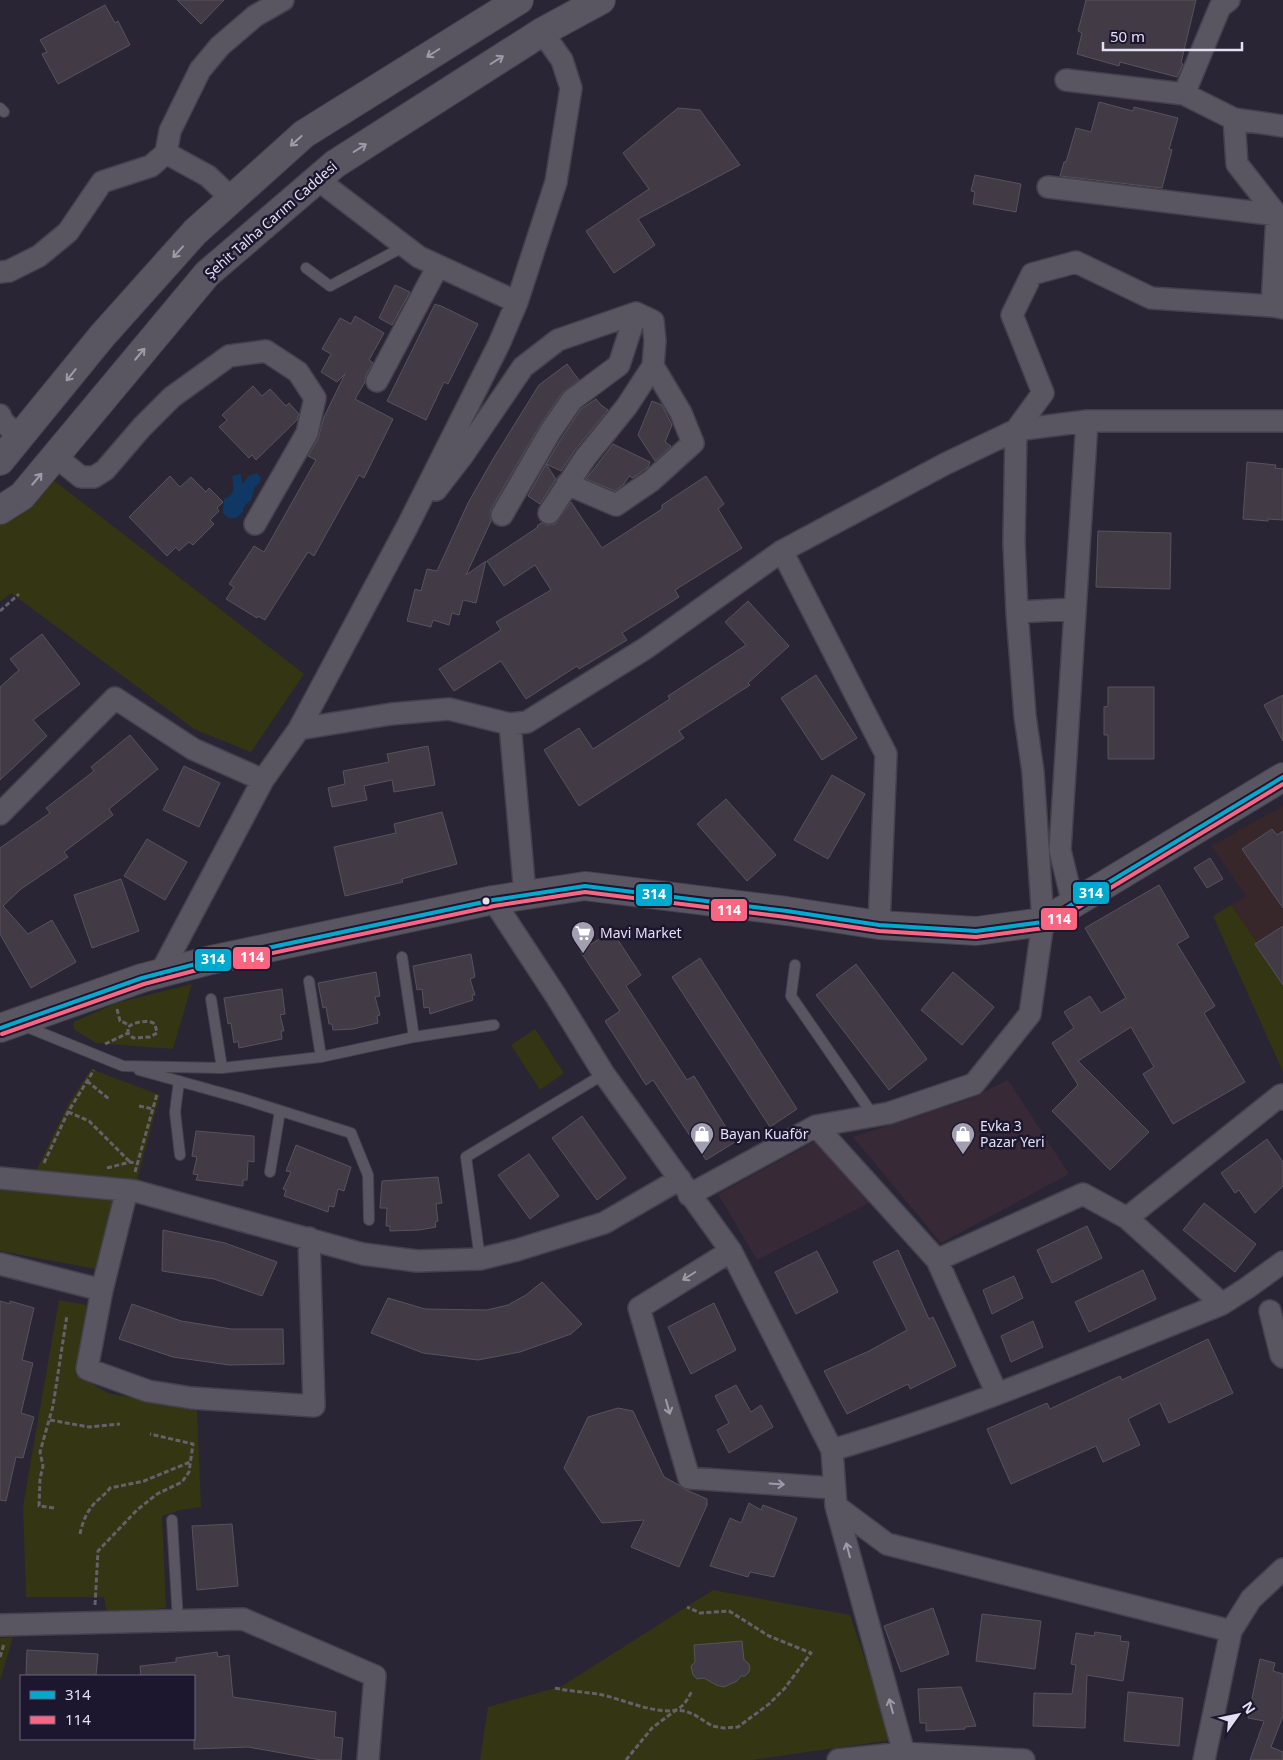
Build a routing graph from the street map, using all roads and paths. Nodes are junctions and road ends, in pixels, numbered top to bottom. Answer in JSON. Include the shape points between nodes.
{"nodes":[{"id":1,"x":283,"y":0,"type":"edge"},
{"id":2,"x":601,"y":0,"type":"edge"},
{"id":3,"x":1229,"y":0,"type":"edge"},
{"id":4,"x":511,"y":2,"type":"edge"},
{"id":5,"x":533,"y":37,"type":"junction"},
{"id":6,"x":1066,"y":80,"type":"dead end"},
{"id":7,"x":1184,"y":94,"type":"junction"},
{"id":8,"x":1234,"y":119,"type":"junction"},
{"id":9,"x":1283,"y":126,"type":"edge"},
{"id":10,"x":166,"y":153,"type":"junction"},
{"id":11,"x":317,"y":179,"type":"junction"},
{"id":12,"x":1048,"y":187,"type":"dead end"},
{"id":13,"x":232,"y":199,"type":"junction"},
{"id":14,"x":1277,"y":215,"type":"junction"},
{"id":15,"x":405,"y":246,"type":"junction"},
{"id":16,"x":438,"y":266,"type":"junction"},
{"id":17,"x":306,"y":268,"type":"dead end"},
{"id":18,"x":0,"y":272,"type":"edge"},
{"id":19,"x":517,"y":302,"type":"junction"},
{"id":20,"x":1278,"y":307,"type":"edge"},
{"id":21,"x":636,"y":313,"type":"junction"},
{"id":22,"x":653,"y":366,"type":"junction"},
{"id":23,"x":377,"y":381,"type":"dead end"},
{"id":24,"x":0,"y":415,"type":"edge"},
{"id":25,"x":1087,"y":421,"type":"junction"},
{"id":26,"x":1283,"y":421,"type":"edge"},
{"id":27,"x":1016,"y":430,"type":"junction"},
{"id":28,"x":20,"y":437,"type":"junction"},
{"id":29,"x":55,"y":456,"type":"junction"},
{"id":30,"x":0,"y":461,"type":"edge"},
{"id":31,"x":568,"y":484,"type":"junction"},
{"id":32,"x":0,"y":510,"type":"edge"},
{"id":33,"x":549,"y":513,"type":"dead end"},
{"id":34,"x":502,"y":515,"type":"dead end"},
{"id":35,"x":255,"y":524,"type":"dead end"},
{"id":36,"x":407,"y":528,"type":"junction"},
{"id":37,"x":782,"y":551,"type":"junction"},
{"id":38,"x":19,"y":594,"type":"dead end"},
{"id":39,"x":1075,"y":609,"type":"junction"},
{"id":40,"x":0,"y":611,"type":"edge"},
{"id":41,"x":1017,"y":612,"type":"junction"},
{"id":42,"x":510,"y":724,"type":"junction"},
{"id":43,"x":299,"y":729,"type":"junction"},
{"id":44,"x":1283,"y":777,"type":"edge"},
{"id":45,"x":264,"y":780,"type":"junction"},
{"id":46,"x":0,"y":814,"type":"edge"},
{"id":47,"x":525,"y":894,"type":"junction"},
{"id":48,"x":493,"y":900,"type":"junction"},
{"id":49,"x":1072,"y":904,"type":"junction"},
{"id":50,"x":1043,"y":922,"type":"junction"},
{"id":51,"x":879,"y":925,"type":"junction"},
{"id":52,"x":402,"y":957,"type":"dead end"},
{"id":53,"x":795,"y":966,"type":"dead end"},
{"id":54,"x":160,"y":974,"type":"junction"},
{"id":55,"x":309,"y":981,"type":"dead end"},
{"id":56,"x":211,"y":999,"type":"dead end"},
{"id":57,"x":116,"y":1004,"type":"dead end"},
{"id":58,"x":7,"y":1025,"type":"edge"},
{"id":59,"x":131,"y":1025,"type":"junction"},
{"id":60,"x":494,"y":1025,"type":"dead end"},
{"id":61,"x":128,"y":1033,"type":"junction"},
{"id":62,"x":414,"y":1038,"type":"junction"},
{"id":63,"x":321,"y":1057,"type":"junction"},
{"id":64,"x":102,"y":1058,"type":"junction"},
{"id":65,"x":123,"y":1066,"type":"junction"},
{"id":66,"x":222,"y":1068,"type":"junction"},
{"id":67,"x":604,"y":1074,"type":"junction"},
{"id":68,"x":87,"y":1081,"type":"junction"},
{"id":69,"x":179,"y":1081,"type":"junction"},
{"id":70,"x":157,"y":1094,"type":"dead end"},
{"id":71,"x":109,"y":1099,"type":"dead end"},
{"id":72,"x":1283,"y":1099,"type":"edge"},
{"id":73,"x":139,"y":1106,"type":"dead end"},
{"id":74,"x":153,"y":1109,"type":"junction"},
{"id":75,"x":280,"y":1111,"type":"junction"},
{"id":76,"x":68,"y":1112,"type":"junction"},
{"id":77,"x":873,"y":1116,"type":"junction"},
{"id":78,"x":816,"y":1126,"type":"junction"},
{"id":79,"x":180,"y":1155,"type":"dead end"},
{"id":80,"x":130,"y":1162,"type":"dead end"},
{"id":81,"x":270,"y":1172,"type":"dead end"},
{"id":82,"x":0,"y":1178,"type":"edge"},
{"id":83,"x":35,"y":1182,"type":"junction"},
{"id":84,"x":130,"y":1185,"type":"junction"},
{"id":85,"x":685,"y":1187,"type":"junction"},
{"id":86,"x":1127,"y":1218,"type":"junction"},
{"id":87,"x":369,"y":1220,"type":"dead end"},
{"id":88,"x":309,"y":1238,"type":"junction"},
{"id":89,"x":731,"y":1251,"type":"junction"},
{"id":90,"x":480,"y":1258,"type":"junction"},
{"id":91,"x":937,"y":1260,"type":"junction"},
{"id":92,"x":1283,"y":1262,"type":"edge"},
{"id":93,"x":0,"y":1264,"type":"edge"},
{"id":94,"x":1247,"y":1288,"type":"junction"},
{"id":95,"x":102,"y":1290,"type":"junction"},
{"id":96,"x":1222,"y":1304,"type":"junction"},
{"id":97,"x":1277,"y":1314,"type":"edge"},
{"id":98,"x":67,"y":1315,"type":"dead end"},
{"id":99,"x":1283,"y":1358,"type":"edge"},
{"id":100,"x":997,"y":1394,"type":"junction"},
{"id":101,"x":50,"y":1420,"type":"junction"},
{"id":102,"x":120,"y":1424,"type":"dead end"},
{"id":103,"x":150,"y":1434,"type":"dead end"},
{"id":104,"x":832,"y":1450,"type":"junction"},
{"id":105,"x":190,"y":1462,"type":"junction"},
{"id":106,"x":835,"y":1497,"type":"junction"},
{"id":107,"x":54,"y":1508,"type":"dead end"},
{"id":108,"x":172,"y":1520,"type":"dead end"},
{"id":109,"x":80,"y":1534,"type":"dead end"},
{"id":110,"x":1283,"y":1569,"type":"edge"},
{"id":111,"x":687,"y":1607,"type":"dead end"},
{"id":112,"x":178,"y":1621,"type":"junction"},
{"id":113,"x":95,"y":1623,"type":"junction"},
{"id":114,"x":0,"y":1625,"type":"edge"},
{"id":115,"x":1231,"y":1632,"type":"junction"},
{"id":116,"x":555,"y":1688,"type":"dead end"},
{"id":117,"x":692,"y":1692,"type":"dead end"},
{"id":118,"x":676,"y":1710,"type":"junction"},
{"id":119,"x":904,"y":1754,"type":"junction"},
{"id":120,"x":368,"y":1760,"type":"edge"},
{"id":121,"x":626,"y":1760,"type":"edge"},
{"id":122,"x":838,"y":1760,"type":"edge"},
{"id":123,"x":1024,"y":1760,"type":"edge"},
{"id":124,"x":1204,"y":1760,"type":"edge"}],
"edges":[{"from":1,"to":10,"type":"street","via":[[255,16],[220,46],[200,70],[170,131]]},
{"from":2,"to":5,"type":"street","name":"Şehit Talha Carım Caddesi"},
{"from":3,"to":7,"type":"street","via":[[1220,7]]},
{"from":4,"to":5,"type":"street"},
{"from":4,"to":13,"type":"street","one_way":true,"via":[[304,134]]},
{"from":11,"to":5,"type":"street","name":"Şehit Talha Carım Caddesi","one_way":true,"via":[[335,164]]},
{"from":5,"to":19,"type":"street","via":[[562,60],[571,88],[556,182]]},
{"from":6,"to":7,"type":"street"},
{"from":7,"to":8,"type":"street"},
{"from":8,"to":9,"type":"street"},
{"from":8,"to":14,"type":"street","via":[[1237,164]]},
{"from":10,"to":13,"type":"street","via":[[208,176]]},
{"from":10,"to":18,"type":"street","via":[[151,166],[102,182],[68,232],[39,256]]},
{"from":11,"to":15,"type":"street"},
{"from":29,"to":11,"type":"street","name":"Şehit Talha Carım Caddesi","one_way":true,"via":[[207,274]]},
{"from":12,"to":14,"type":"street"},
{"from":13,"to":28,"type":"street","one_way":true,"via":[[196,232],[109,329]]},
{"from":14,"to":20,"type":"street"},
{"from":15,"to":16,"type":"street"},
{"from":15,"to":17,"type":"lane","via":[[330,286]]},
{"from":16,"to":19,"type":"street"},
{"from":16,"to":23,"type":"street"},
{"from":19,"to":36,"type":"street"},
{"from":20,"to":27,"type":"street","via":[[1151,298],[1076,262],[1032,274],[1012,315],[1042,393]]},
{"from":21,"to":22,"type":"street","via":[[653,321]]},
{"from":21,"to":34,"type":"street","via":[[618,365],[572,400]]},
{"from":21,"to":36,"type":"street","via":[[558,340],[523,366],[463,455]]},
{"from":22,"to":31,"type":"street"},
{"from":22,"to":31,"type":"street","via":[[681,414],[693,443],[651,481],[616,505]]},
{"from":24,"to":28,"type":"street","via":[[2,422]]},
{"from":25,"to":26,"type":"street"},
{"from":25,"to":27,"type":"street"},
{"from":25,"to":39,"type":"street"},
{"from":27,"to":37,"type":"street"},
{"from":27,"to":41,"type":"street","via":[[1014,544]]},
{"from":28,"to":30,"type":"street"},
{"from":32,"to":29,"type":"street","name":"Şehit Talha Carım Caddesi","one_way":true,"via":[[22,496]]},
{"from":29,"to":35,"type":"street","via":[[81,477],[94,477],[106,470],[172,397],[229,356],[266,352],[298,372],[314,398],[307,433]]},
{"from":31,"to":33,"type":"street"},
{"from":36,"to":43,"type":"street"},
{"from":37,"to":42,"type":"street","via":[[646,648],[527,722]]},
{"from":37,"to":51,"type":"street","via":[[886,754]]},
{"from":38,"to":40,"type":"path"},
{"from":39,"to":41,"type":"street"},
{"from":39,"to":49,"type":"street","via":[[1060,850]]},
{"from":41,"to":50,"type":"street","via":[[1033,772]]},
{"from":42,"to":43,"type":"street","via":[[449,709],[391,714]]},
{"from":42,"to":47,"type":"street"},
{"from":43,"to":45,"type":"street"},
{"from":44,"to":49,"type":"street"},
{"from":45,"to":46,"type":"street","via":[[193,749],[115,698]]},
{"from":45,"to":54,"type":"street"},
{"from":47,"to":48,"type":"street"},
{"from":47,"to":51,"type":"street","via":[[585,886]]},
{"from":48,"to":54,"type":"street","via":[[210,960]]},
{"from":48,"to":67,"type":"street"},
{"from":49,"to":50,"type":"street"},
{"from":50,"to":51,"type":"street","via":[[976,931]]},
{"from":50,"to":77,"type":"street","via":[[1030,1014],[974,1084]]},
{"from":52,"to":62,"type":"lane"},
{"from":53,"to":77,"type":"lane","via":[[792,996]]},
{"from":54,"to":58,"type":"street"},
{"from":55,"to":63,"type":"lane"},
{"from":56,"to":66,"type":"lane"},
{"from":57,"to":59,"type":"path","via":[[120,1021]]},
{"from":58,"to":64,"type":"lane"},
{"from":59,"to":61,"type":"path"},
{"from":59,"to":61,"type":"path","via":[[151,1022],[155,1024],[156,1033],[150,1037],[133,1038]]},
{"from":60,"to":62,"type":"lane"},
{"from":61,"to":64,"type":"path","via":[[103,1045]]},
{"from":62,"to":63,"type":"lane"},
{"from":63,"to":66,"type":"lane"},
{"from":64,"to":65,"type":"lane"},
{"from":64,"to":68,"type":"path"},
{"from":65,"to":66,"type":"lane"},
{"from":65,"to":69,"type":"lane"},
{"from":67,"to":85,"type":"street"},
{"from":67,"to":90,"type":"lane","via":[[466,1156]]},
{"from":68,"to":71,"type":"path"},
{"from":68,"to":76,"type":"path"},
{"from":69,"to":75,"type":"lane"},
{"from":69,"to":79,"type":"lane","via":[[176,1112]]},
{"from":70,"to":74,"type":"path"},
{"from":72,"to":86,"type":"street","via":[[1281,1095]]},
{"from":73,"to":74,"type":"path"},
{"from":74,"to":84,"type":"path"},
{"from":75,"to":81,"type":"lane"},
{"from":75,"to":87,"type":"lane","via":[[351,1133],[368,1175]]},
{"from":76,"to":80,"type":"path","via":[[89,1121]]},
{"from":76,"to":83,"type":"path"},
{"from":77,"to":78,"type":"street"},
{"from":78,"to":85,"type":"street"},
{"from":78,"to":91,"type":"street"},
{"from":82,"to":83,"type":"street"},
{"from":83,"to":84,"type":"street"},
{"from":84,"to":88,"type":"street","via":[[135,1191]]},
{"from":84,"to":95,"type":"street"},
{"from":85,"to":89,"type":"street"},
{"from":85,"to":90,"type":"street","via":[[604,1224]]},
{"from":86,"to":91,"type":"street","via":[[1083,1194]]},
{"from":86,"to":96,"type":"street"},
{"from":88,"to":90,"type":"street","via":[[363,1254],[417,1261]]},
{"from":88,"to":95,"type":"street","via":[[314,1406],[192,1398],[148,1390],[87,1369]]},
{"from":89,"to":104,"type":"street"},
{"from":89,"to":106,"type":"street","one_way":true,"via":[[639,1308],[689,1478]]},
{"from":91,"to":100,"type":"street"},
{"from":92,"to":94,"type":"street"},
{"from":93,"to":95,"type":"street"},
{"from":94,"to":96,"type":"street"},
{"from":94,"to":97,"type":"street"},
{"from":96,"to":100,"type":"street"},
{"from":97,"to":99,"type":"street"},
{"from":98,"to":101,"type":"path"},
{"from":100,"to":104,"type":"street"},
{"from":101,"to":102,"type":"path","via":[[89,1427]]},
{"from":101,"to":107,"type":"path","via":[[40,1452],[43,1466],[39,1506]]},
{"from":103,"to":105,"type":"path","via":[[193,1444]]},
{"from":104,"to":106,"type":"street"},
{"from":105,"to":109,"type":"path","via":[[144,1481],[110,1488],[93,1504]]},
{"from":105,"to":113,"type":"path","via":[[189,1472],[182,1482],[157,1494],[137,1510],[98,1551]]},
{"from":106,"to":115,"type":"street","via":[[887,1544]]},
{"from":119,"to":106,"type":"street","one_way":true},
{"from":108,"to":112,"type":"lane"},
{"from":110,"to":115,"type":"street","via":[[1251,1600]]},
{"from":111,"to":118,"type":"path","via":[[700,1612],[729,1611],[768,1636],[811,1653],[785,1688],[738,1727],[712,1726],[695,1715]]},
{"from":112,"to":113,"type":"street"},
{"from":112,"to":120,"type":"street","via":[[243,1619],[375,1676]]},
{"from":113,"to":114,"type":"street"},
{"from":115,"to":124,"type":"street"},
{"from":116,"to":118,"type":"path","via":[[658,1710]]},
{"from":117,"to":118,"type":"path","via":[[686,1703]]},
{"from":118,"to":121,"type":"path","via":[[652,1728]]},
{"from":119,"to":122,"type":"street"},
{"from":119,"to":123,"type":"street"}]}
